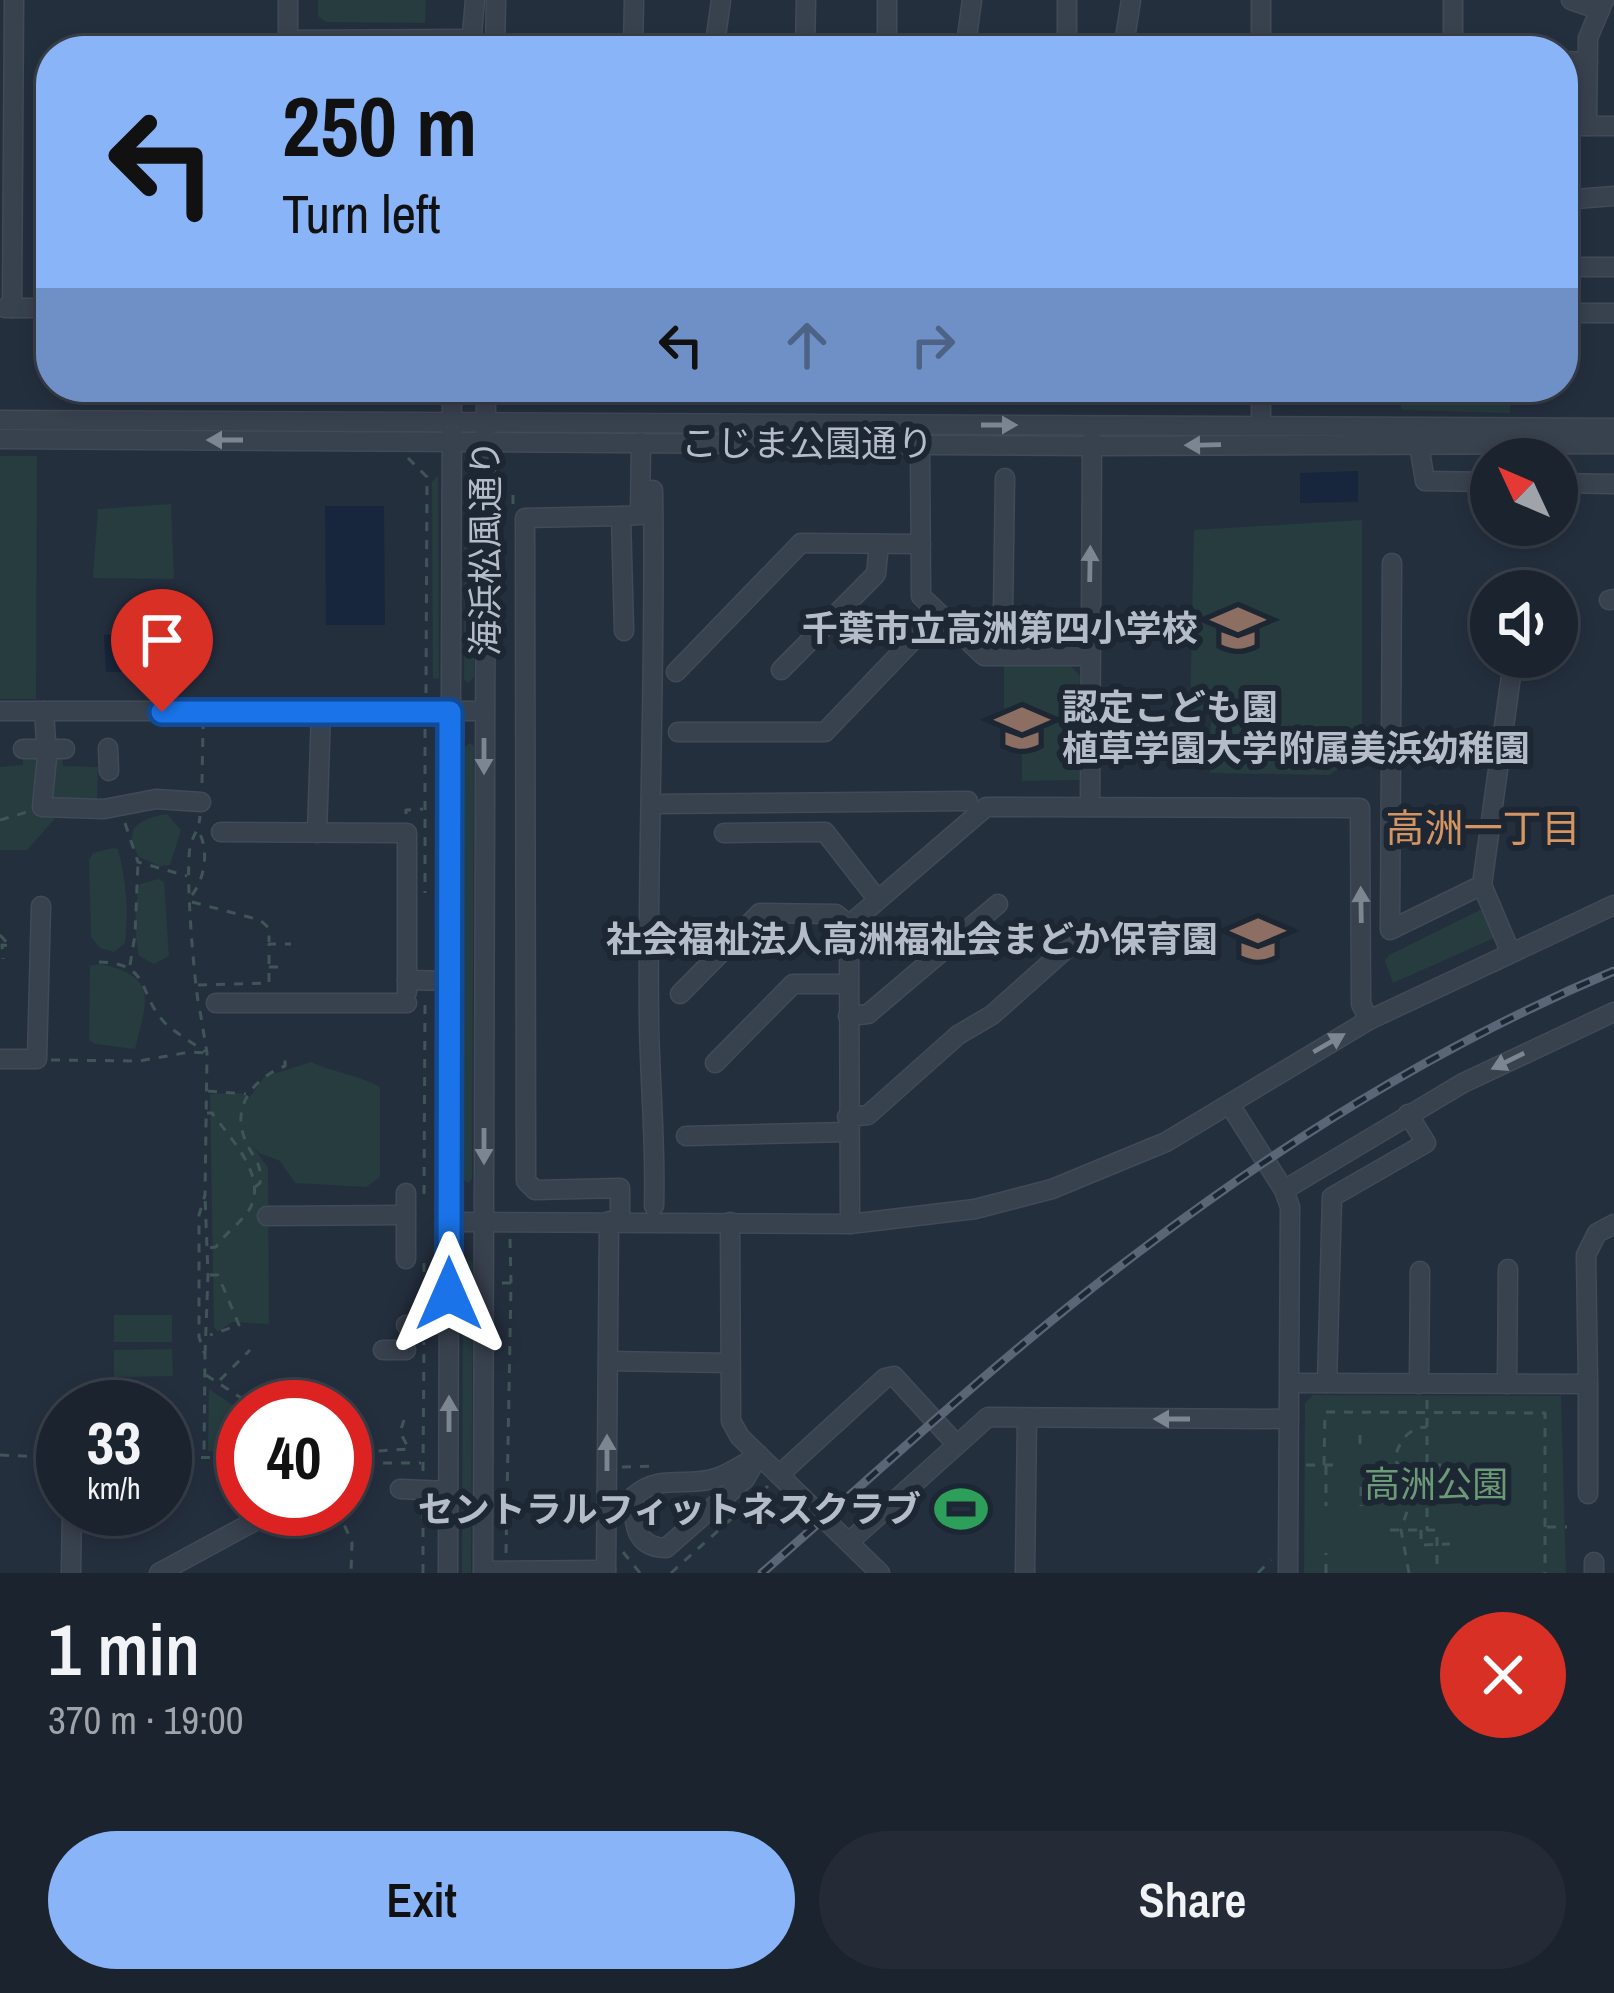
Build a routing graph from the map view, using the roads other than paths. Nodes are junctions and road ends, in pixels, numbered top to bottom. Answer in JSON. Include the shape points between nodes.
{"nodes":[{"id":1,"x":14,"y":0,"type":"edge"},
{"id":2,"x":288,"y":0,"type":"edge"},
{"id":3,"x":475,"y":0,"type":"edge"},
{"id":4,"x":496,"y":0,"type":"edge"},
{"id":5,"x":634,"y":0,"type":"edge"},
{"id":6,"x":721,"y":0,"type":"edge"},
{"id":7,"x":806,"y":0,"type":"edge"},
{"id":8,"x":887,"y":0,"type":"edge"},
{"id":9,"x":972,"y":0,"type":"edge"},
{"id":10,"x":1067,"y":0,"type":"edge"},
{"id":11,"x":1131,"y":0,"type":"edge"},
{"id":12,"x":1261,"y":0,"type":"edge"},
{"id":13,"x":1454,"y":0,"type":"edge"},
{"id":14,"x":1571,"y":0,"type":"edge"},
{"id":15,"x":1602,"y":5,"type":"edge"},
{"id":16,"x":288,"y":36,"type":"edge"},
{"id":17,"x":472,"y":36,"type":"edge"},
{"id":18,"x":495,"y":36,"type":"edge"},
{"id":19,"x":633,"y":36,"type":"edge"},
{"id":20,"x":716,"y":36,"type":"edge"},
{"id":21,"x":806,"y":36,"type":"edge"},
{"id":22,"x":887,"y":36,"type":"edge"},
{"id":23,"x":967,"y":36,"type":"edge"},
{"id":24,"x":1067,"y":36,"type":"edge"},
{"id":25,"x":1125,"y":36,"type":"edge"},
{"id":26,"x":1261,"y":36,"type":"edge"},
{"id":27,"x":1453,"y":36,"type":"edge"},
{"id":28,"x":1578,"y":62,"type":"edge"},
{"id":29,"x":1588,"y":62,"type":"junction"},
{"id":30,"x":1578,"y":126,"type":"edge"},
{"id":31,"x":1587,"y":126,"type":"junction"},
{"id":32,"x":1614,"y":126,"type":"edge"},
{"id":33,"x":1614,"y":196,"type":"edge"},
{"id":34,"x":1578,"y":199,"type":"edge"},
{"id":35,"x":1578,"y":267,"type":"edge"},
{"id":36,"x":1614,"y":268,"type":"edge"},
{"id":37,"x":6,"y":308,"type":"edge"},
{"id":38,"x":1578,"y":313,"type":"edge"},
{"id":39,"x":1614,"y":313,"type":"edge"},
{"id":40,"x":452,"y":402,"type":"edge"},
{"id":41,"x":487,"y":402,"type":"edge"},
{"id":42,"x":1261,"y":402,"type":"edge"},
{"id":43,"x":0,"y":420,"type":"edge"},
{"id":44,"x":1092,"y":425,"type":"junction"},
{"id":45,"x":1261,"y":426,"type":"junction"},
{"id":46,"x":1614,"y":428,"type":"edge"},
{"id":47,"x":451,"y":432,"type":"junction"},
{"id":48,"x":486,"y":432,"type":"junction"},
{"id":49,"x":1417,"y":435,"type":"junction"},
{"id":50,"x":0,"y":439,"type":"edge"},
{"id":51,"x":641,"y":442,"type":"junction"},
{"id":52,"x":920,"y":444,"type":"junction"},
{"id":53,"x":1614,"y":444,"type":"edge"},
{"id":54,"x":1091,"y":446,"type":"junction"},
{"id":55,"x":1006,"y":478,"type":"dead end"},
{"id":56,"x":1470,"y":482,"type":"edge"},
{"id":57,"x":1578,"y":483,"type":"edge"},
{"id":58,"x":1614,"y":484,"type":"edge"},
{"id":59,"x":653,"y":490,"type":"dead end"},
{"id":60,"x":621,"y":516,"type":"junction"},
{"id":61,"x":879,"y":544,"type":"junction"},
{"id":62,"x":921,"y":544,"type":"junction"},
{"id":63,"x":1392,"y":562,"type":"dead end"},
{"id":64,"x":939,"y":614,"type":"junction"},
{"id":65,"x":624,"y":631,"type":"dead end"},
{"id":66,"x":973,"y":645,"type":"junction"},
{"id":67,"x":1090,"y":656,"type":"junction"},
{"id":68,"x":781,"y":670,"type":"dead end"},
{"id":69,"x":676,"y":672,"type":"dead end"},
{"id":70,"x":1510,"y":678,"type":"edge"},
{"id":71,"x":0,"y":711,"type":"edge"},
{"id":72,"x":44,"y":711,"type":"junction"},
{"id":73,"x":484,"y":711,"type":"junction"},
{"id":74,"x":321,"y":712,"type":"junction"},
{"id":75,"x":450,"y":712,"type":"junction"},
{"id":76,"x":678,"y":732,"type":"dead end"},
{"id":77,"x":44,"y":748,"type":"junction"},
{"id":78,"x":65,"y":748,"type":"dead end"},
{"id":79,"x":108,"y":748,"type":"dead end"},
{"id":80,"x":23,"y":749,"type":"dead end"},
{"id":81,"x":109,"y":771,"type":"dead end"},
{"id":82,"x":968,"y":801,"type":"dead end"},
{"id":83,"x":201,"y":802,"type":"road end"},
{"id":84,"x":653,"y":804,"type":"junction"},
{"id":85,"x":1090,"y":807,"type":"junction"},
{"id":86,"x":221,"y":832,"type":"dead end"},
{"id":87,"x":724,"y":832,"type":"dead end"},
{"id":88,"x":317,"y":833,"type":"junction"},
{"id":89,"x":1482,"y":885,"type":"junction"},
{"id":90,"x":878,"y":900,"type":"junction"},
{"id":91,"x":998,"y":904,"type":"dead end"},
{"id":92,"x":1614,"y":904,"type":"edge"},
{"id":93,"x":41,"y":906,"type":"dead end"},
{"id":94,"x":849,"y":925,"type":"junction"},
{"id":95,"x":1083,"y":934,"type":"dead end"},
{"id":96,"x":1510,"y":951,"type":"junction"},
{"id":97,"x":450,"y":981,"type":"junction"},
{"id":98,"x":848,"y":984,"type":"junction"},
{"id":99,"x":411,"y":990,"type":"junction"},
{"id":100,"x":680,"y":994,"type":"dead end"},
{"id":101,"x":216,"y":1004,"type":"dead end"},
{"id":102,"x":1614,"y":1012,"type":"edge"},
{"id":103,"x":848,"y":1016,"type":"junction"},
{"id":104,"x":1369,"y":1020,"type":"junction"},
{"id":105,"x":0,"y":1059,"type":"edge"},
{"id":106,"x":715,"y":1064,"type":"dead end"},
{"id":107,"x":1230,"y":1105,"type":"junction"},
{"id":108,"x":1408,"y":1114,"type":"junction"},
{"id":109,"x":847,"y":1125,"type":"junction"},
{"id":110,"x":686,"y":1136,"type":"dead end"},
{"id":111,"x":1284,"y":1190,"type":"junction"},
{"id":112,"x":406,"y":1193,"type":"dead end"},
{"id":113,"x":654,"y":1206,"type":"dead end"},
{"id":114,"x":406,"y":1215,"type":"junction"},
{"id":115,"x":267,"y":1216,"type":"dead end"},
{"id":116,"x":484,"y":1221,"type":"junction"},
{"id":117,"x":614,"y":1221,"type":"junction"},
{"id":118,"x":449,"y":1222,"type":"junction"},
{"id":119,"x":730,"y":1222,"type":"junction"},
{"id":120,"x":1614,"y":1223,"type":"edge"},
{"id":121,"x":850,"y":1224,"type":"junction"},
{"id":122,"x":415,"y":1256,"type":"road end"},
{"id":123,"x":1508,"y":1269,"type":"dead end"},
{"id":124,"x":1420,"y":1271,"type":"dead end"},
{"id":125,"x":406,"y":1304,"type":"dead end"},
{"id":126,"x":449,"y":1324,"type":"junction"},
{"id":127,"x":413,"y":1332,"type":"junction"},
{"id":128,"x":383,"y":1349,"type":"dead end"},
{"id":129,"x":608,"y":1361,"type":"junction"},
{"id":130,"x":729,"y":1363,"type":"junction"},
{"id":131,"x":1290,"y":1383,"type":"junction"},
{"id":132,"x":1327,"y":1383,"type":"junction"},
{"id":133,"x":1508,"y":1384,"type":"junction"},
{"id":134,"x":1588,"y":1384,"type":"junction"},
{"id":135,"x":1423,"y":1389,"type":"junction"},
{"id":136,"x":1027,"y":1418,"type":"junction"},
{"id":137,"x":1289,"y":1419,"type":"junction"},
{"id":138,"x":957,"y":1445,"type":"junction"},
{"id":139,"x":759,"y":1455,"type":"junction"},
{"id":140,"x":670,"y":1473,"type":"junction"},
{"id":141,"x":774,"y":1480,"type":"junction"},
{"id":142,"x":400,"y":1489,"type":"dead end"},
{"id":143,"x":448,"y":1491,"type":"junction"},
{"id":144,"x":1588,"y":1494,"type":"dead end"},
{"id":145,"x":695,"y":1522,"type":"junction"},
{"id":146,"x":70,"y":1536,"type":"edge"},
{"id":147,"x":227,"y":1536,"type":"edge"},
{"id":148,"x":850,"y":1543,"type":"junction"},
{"id":149,"x":483,"y":1572,"type":"edge"},
{"id":150,"x":606,"y":1572,"type":"edge"},
{"id":151,"x":67,"y":1573,"type":"edge"},
{"id":152,"x":83,"y":1573,"type":"edge"},
{"id":153,"x":159,"y":1573,"type":"edge"},
{"id":154,"x":448,"y":1573,"type":"edge"},
{"id":155,"x":880,"y":1573,"type":"edge"},
{"id":156,"x":1025,"y":1573,"type":"edge"},
{"id":157,"x":1288,"y":1573,"type":"edge"}],
"edges":[{"from":1,"to":37,"type":"street"},
{"from":2,"to":16,"type":"street"},
{"from":3,"to":17,"type":"street"},
{"from":4,"to":18,"type":"street"},
{"from":5,"to":19,"type":"street"},
{"from":6,"to":20,"type":"street"},
{"from":7,"to":21,"type":"street"},
{"from":8,"to":22,"type":"street"},
{"from":9,"to":23,"type":"street"},
{"from":10,"to":24,"type":"street"},
{"from":11,"to":25,"type":"street"},
{"from":12,"to":26,"type":"street"},
{"from":13,"to":27,"type":"street"},
{"from":14,"to":15,"type":"street"},
{"from":15,"to":29,"type":"street"},
{"from":28,"to":29,"type":"street"},
{"from":29,"to":31,"type":"street"},
{"from":30,"to":31,"type":"street"},
{"from":31,"to":32,"type":"street"},
{"from":33,"to":34,"type":"street"},
{"from":35,"to":36,"type":"street"},
{"from":38,"to":39,"type":"street"},
{"from":40,"to":47,"type":"street","name":"海浜松風通り"},
{"from":41,"to":48,"type":"street","name":"海浜松風通り"},
{"from":42,"to":45,"type":"street"},
{"from":43,"to":47,"type":"street","name":"こじま公園通り"},
{"from":44,"to":45,"type":"street","name":"こじま公園通り"},
{"from":48,"to":44,"type":"street","name":"こじま公園通り","one_way":true},
{"from":44,"to":54,"type":"street"},
{"from":45,"to":49,"type":"street","name":"こじま公園通り"},
{"from":46,"to":49,"type":"street","name":"こじま公園通り"},
{"from":47,"to":48,"type":"street","name":"こじま公園通り"},
{"from":47,"to":50,"type":"street","name":"こじま公園通り","one_way":true},
{"from":47,"to":75,"type":"street","name":"海浜松風通り"},
{"from":48,"to":51,"type":"street","name":"こじま公園通り"},
{"from":48,"to":73,"type":"street","name":"海浜松風通り"},
{"from":49,"to":53,"type":"street","name":"こじま公園通り"},
{"from":49,"to":54,"type":"street","name":"こじま公園通り","one_way":true},
{"from":49,"to":56,"type":"street","via":[[1425,482]]},
{"from":51,"to":52,"type":"street","name":"こじま公園通り"},
{"from":51,"to":60,"type":"street","via":[[640,515]]},
{"from":52,"to":54,"type":"street","name":"こじま公園通り"},
{"from":52,"to":62,"type":"street"},
{"from":67,"to":54,"type":"street","one_way":true},
{"from":55,"to":66,"type":"street","via":[[1003,614]]},
{"from":57,"to":58,"type":"street"},
{"from":59,"to":84,"type":"street"},
{"from":60,"to":65,"type":"street"},
{"from":60,"to":117,"type":"street","via":[[525,518],[526,1181],[535,1190],[620,1188]]},
{"from":61,"to":62,"type":"street"},
{"from":61,"to":68,"type":"street","via":[[875,574]]},
{"from":61,"to":69,"type":"street","via":[[801,543]]},
{"from":62,"to":64,"type":"street","via":[[921,596]]},
{"from":63,"to":89,"type":"street","via":[[1390,930]]},
{"from":64,"to":66,"type":"street"},
{"from":64,"to":76,"type":"street","via":[[825,732]]},
{"from":66,"to":67,"type":"street","via":[[985,656]]},
{"from":67,"to":85,"type":"street"},
{"from":70,"to":89,"type":"street"},
{"from":71,"to":72,"type":"street"},
{"from":72,"to":74,"type":"street"},
{"from":72,"to":77,"type":"street"},
{"from":73,"to":75,"type":"street"},
{"from":73,"to":116,"type":"street","name":"海浜松風通り","one_way":true},
{"from":74,"to":75,"type":"street"},
{"from":74,"to":88,"type":"street"},
{"from":75,"to":97,"type":"street","name":"海浜松風通り"},
{"from":77,"to":78,"type":"street"},
{"from":77,"to":80,"type":"street"},
{"from":77,"to":83,"type":"street","via":[[42,807]]},
{"from":79,"to":81,"type":"street"},
{"from":82,"to":84,"type":"street"},
{"from":84,"to":113,"type":"street"},
{"from":85,"to":90,"type":"street","via":[[986,807]]},
{"from":104,"to":85,"type":"street","one_way":true,"via":[[1361,1004],[1360,808]]},
{"from":86,"to":88,"type":"street"},
{"from":87,"to":90,"type":"street","via":[[826,832]]},
{"from":88,"to":99,"type":"street","via":[[407,833]]},
{"from":89,"to":96,"type":"street"},
{"from":90,"to":94,"type":"street"},
{"from":91,"to":103,"type":"street","via":[[868,1014]]},
{"from":92,"to":96,"type":"street"},
{"from":93,"to":105,"type":"street","via":[[38,1060]]},
{"from":94,"to":98,"type":"street"},
{"from":94,"to":100,"type":"street","via":[[836,914],[760,913]]},
{"from":95,"to":109,"type":"street"},
{"from":96,"to":104,"type":"street"},
{"from":97,"to":99,"type":"street"},
{"from":97,"to":118,"type":"street","name":"海浜松風通り"},
{"from":98,"to":103,"type":"street"},
{"from":98,"to":106,"type":"street","via":[[793,985]]},
{"from":99,"to":101,"type":"street"},
{"from":102,"to":108,"type":"street","one_way":true},
{"from":103,"to":109,"type":"street"},
{"from":107,"to":104,"type":"street","one_way":true},
{"from":107,"to":111,"type":"street"},
{"from":107,"to":121,"type":"street","via":[[1166,1142],[1052,1189],[975,1209]]},
{"from":108,"to":111,"type":"street"},
{"from":108,"to":132,"type":"street","via":[[1426,1143],[1332,1197]]},
{"from":109,"to":110,"type":"street"},
{"from":109,"to":121,"type":"street"},
{"from":111,"to":131,"type":"street"},
{"from":112,"to":114,"type":"street"},
{"from":114,"to":115,"type":"street"},
{"from":114,"to":122,"type":"street"},
{"from":116,"to":117,"type":"street"},
{"from":116,"to":118,"type":"street"},
{"from":116,"to":149,"type":"street","name":"海浜松風通り"},
{"from":117,"to":119,"type":"street"},
{"from":117,"to":129,"type":"street"},
{"from":118,"to":126,"type":"street","name":"海浜松風通り"},
{"from":119,"to":121,"type":"street"},
{"from":119,"to":130,"type":"street"},
{"from":120,"to":134,"type":"street","via":[[1597,1233],[1586,1255]]},
{"from":123,"to":133,"type":"street"},
{"from":124,"to":135,"type":"street"},
{"from":125,"to":127,"type":"street"},
{"from":126,"to":127,"type":"street"},
{"from":143,"to":126,"type":"street","name":"海浜松風通り","one_way":true},
{"from":127,"to":128,"type":"street"},
{"from":129,"to":130,"type":"street"},
{"from":150,"to":129,"type":"street","one_way":true},
{"from":130,"to":139,"type":"street","via":[[731,1421]]},
{"from":131,"to":132,"type":"street"},
{"from":131,"to":137,"type":"street"},
{"from":132,"to":135,"type":"street"},
{"from":133,"to":134,"type":"street"},
{"from":133,"to":135,"type":"street"},
{"from":134,"to":144,"type":"street"},
{"from":137,"to":136,"type":"street","one_way":true},
{"from":136,"to":138,"type":"street","via":[[988,1417]]},
{"from":136,"to":156,"type":"street"},
{"from":137,"to":157,"type":"street"},
{"from":138,"to":141,"type":"street","via":[[894,1376]]},
{"from":138,"to":148,"type":"street"},
{"from":139,"to":140,"type":"street","via":[[712,1480]]},
{"from":139,"to":141,"type":"street"},
{"from":139,"to":145,"type":"street","via":[[745,1479]]},
{"from":140,"to":145,"type":"street","via":[[696,1496]]},
{"from":140,"to":145,"type":"street","via":[[634,1496],[634,1529],[652,1547],[666,1548]]},
{"from":141,"to":148,"type":"street"},
{"from":142,"to":143,"type":"street"},
{"from":143,"to":154,"type":"street","name":"海浜松風通り"},
{"from":146,"to":151,"type":"street"},
{"from":147,"to":153,"type":"street"},
{"from":148,"to":155,"type":"street"},
{"from":149,"to":150,"type":"street"},
{"from":151,"to":152,"type":"street"}]}
